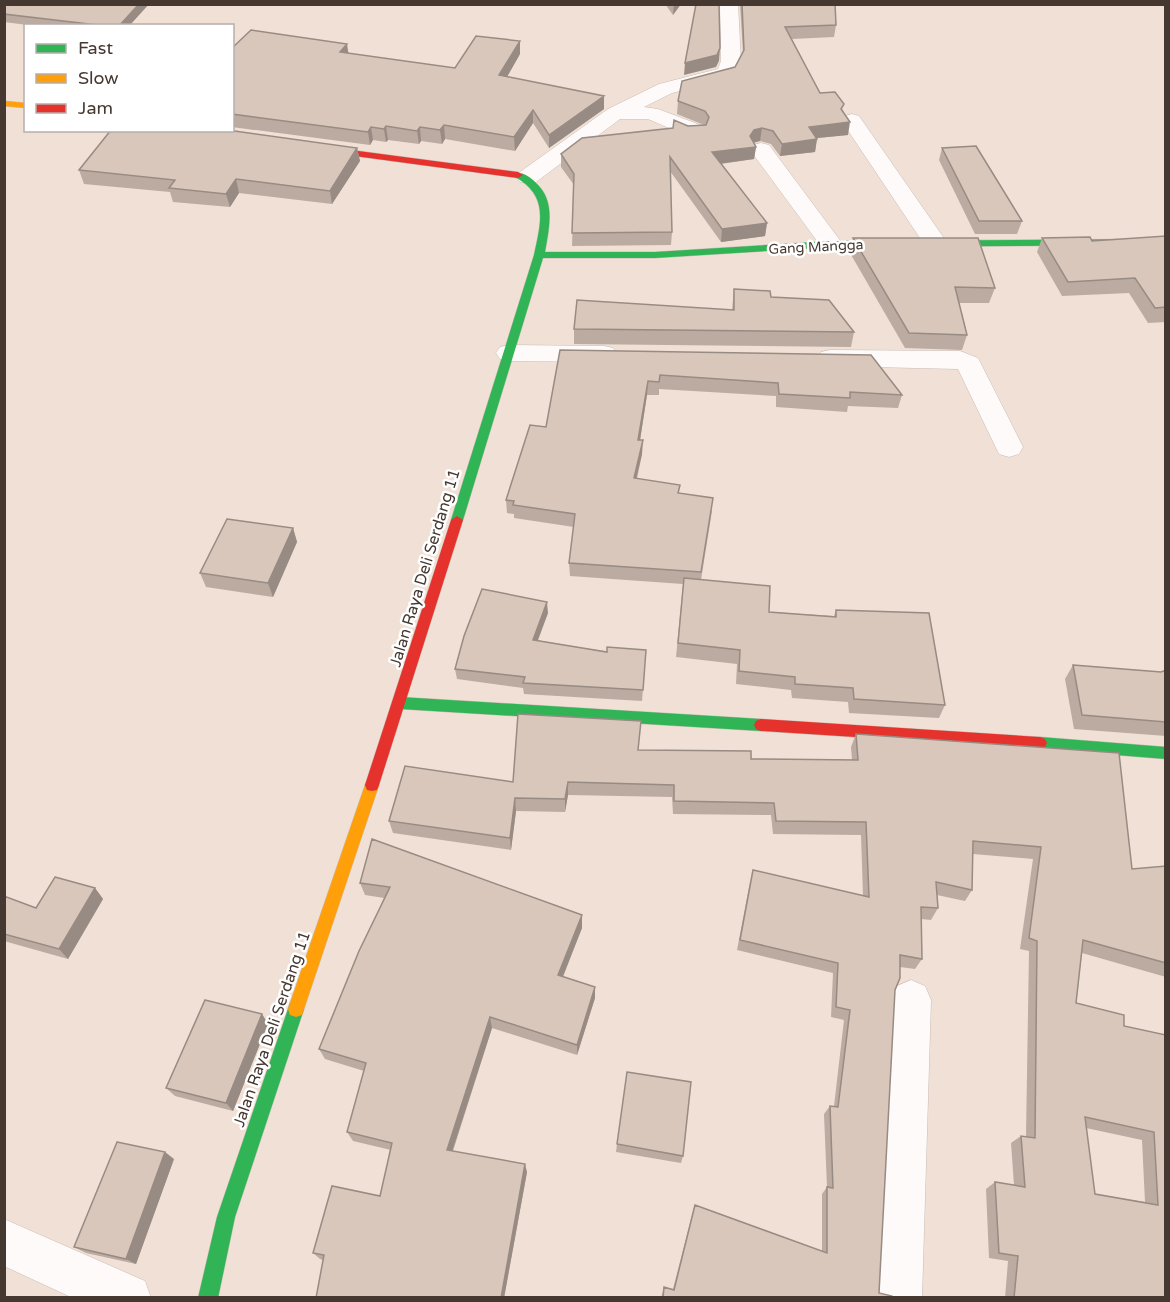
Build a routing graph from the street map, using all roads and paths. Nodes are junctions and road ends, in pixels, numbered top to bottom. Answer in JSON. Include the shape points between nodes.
{"nodes":[{"id":1,"x":729,"y":4,"type":"edge"},
{"id":2,"x":4,"y":104,"type":"edge"},
{"id":3,"x":24,"y":106,"type":"edge"},
{"id":4,"x":615,"y":113,"type":"junction"},
{"id":5,"x":852,"y":120,"type":"edge"},
{"id":6,"x":695,"y":131,"type":"edge"},
{"id":7,"x":304,"y":147,"type":"edge"},
{"id":8,"x":761,"y":150,"type":"dead end"},
{"id":9,"x":528,"y":177,"type":"junction"},
{"id":10,"x":1166,"y":242,"type":"edge"},
{"id":11,"x":831,"y":244,"type":"junction"},
{"id":12,"x":936,"y":244,"type":"junction"},
{"id":13,"x":539,"y":255,"type":"junction"},
{"id":14,"x":509,"y":353,"type":"junction"},
{"id":15,"x":632,"y":355,"type":"edge"},
{"id":16,"x":807,"y":357,"type":"edge"},
{"id":17,"x":1009,"y":447,"type":"dead end"},
{"id":18,"x":400,"y":703,"type":"junction"},
{"id":19,"x":1166,"y":753,"type":"edge"},
{"id":20,"x":911,"y":1000,"type":"dead end"},
{"id":21,"x":4,"y":1242,"type":"edge"},
{"id":22,"x":128,"y":1298,"type":"edge"},
{"id":23,"x":208,"y":1298,"type":"edge"},
{"id":24,"x":898,"y":1298,"type":"edge"}],
"edges":[{"from":1,"to":4,"type":"street","via":[[731,61],[726,73],[666,88]]},
{"from":2,"to":3,"type":"street"},
{"from":4,"to":6,"type":"street","via":[[651,113]]},
{"from":4,"to":9,"type":"street"},
{"from":5,"to":12,"type":"street"},
{"from":7,"to":9,"type":"street"},
{"from":8,"to":11,"type":"street"},
{"from":9,"to":13,"type":"street","name":"Jalan Raya Deli Serdang 11","via":[[541,188],[546,201]]},
{"from":10,"to":12,"type":"street","name":"Gang Mangga"},
{"from":11,"to":12,"type":"street","name":"Gang Mangga"},
{"from":11,"to":13,"type":"street","name":"Gang Mangga","via":[[655,255]]},
{"from":13,"to":14,"type":"street","name":"Jalan Raya Deli Serdang 11"},
{"from":14,"to":15,"type":"street"},
{"from":14,"to":18,"type":"street","name":"Jalan Raya Deli Serdang 11"},
{"from":16,"to":17,"type":"street","via":[[960,360],[969,364]]},
{"from":18,"to":19,"type":"street"},
{"from":18,"to":23,"type":"street","name":"Jalan Raya Deli Serdang 11","via":[[226,1217]]},
{"from":20,"to":24,"type":"street"},
{"from":21,"to":22,"type":"street"}]}
